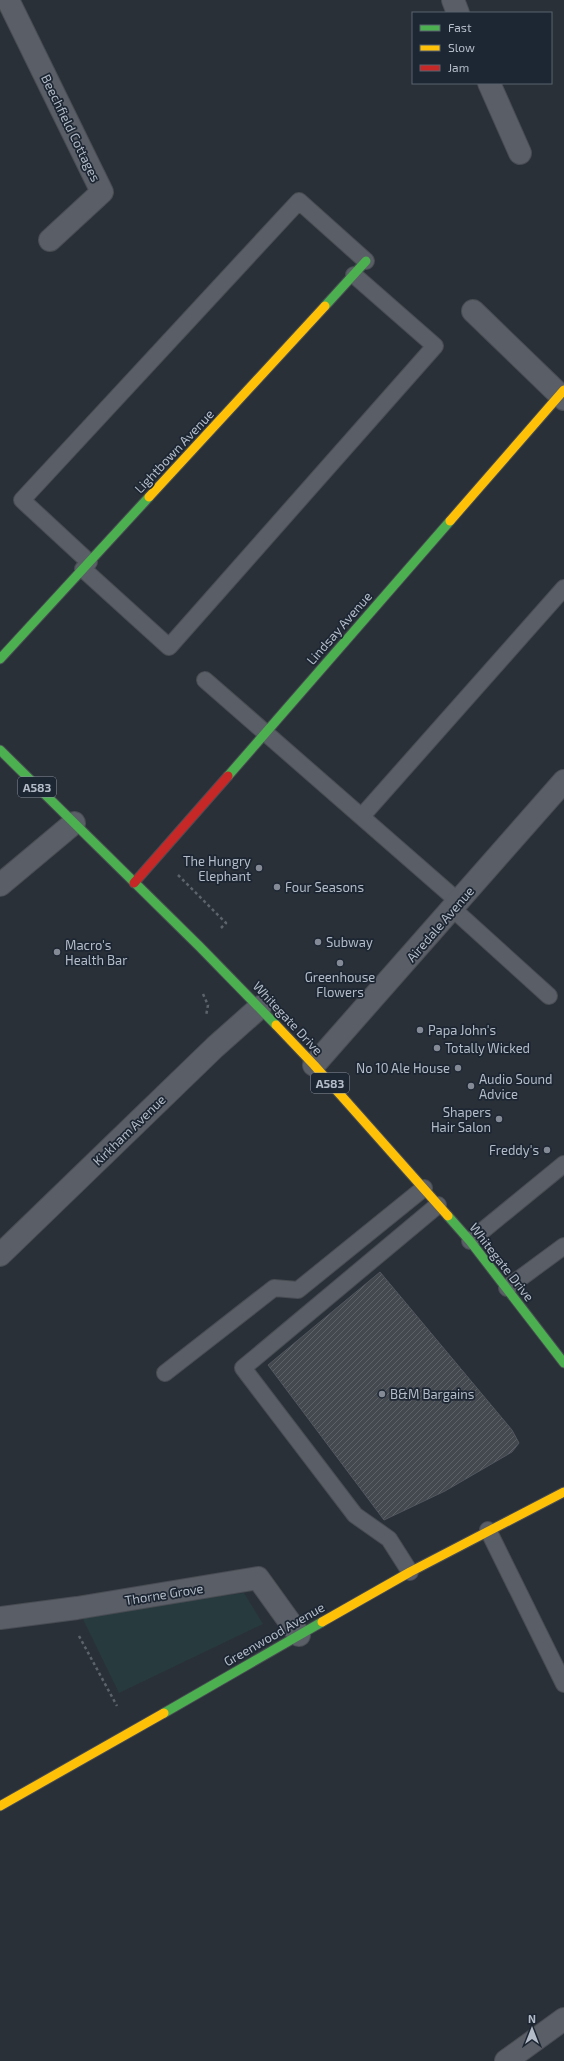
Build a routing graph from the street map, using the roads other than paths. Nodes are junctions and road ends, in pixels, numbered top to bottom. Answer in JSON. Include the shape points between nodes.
{"nodes":[{"id":1,"x":8,"y":0,"type":"edge"},
{"id":2,"x":453,"y":0,"type":"edge"},
{"id":3,"x":458,"y":12,"type":"edge"},
{"id":4,"x":489,"y":84,"type":"edge"},
{"id":5,"x":520,"y":153,"type":"dead end"},
{"id":6,"x":50,"y":240,"type":"dead end"},
{"id":7,"x":366,"y":261,"type":"joint"},
{"id":8,"x":354,"y":275,"type":"junction"},
{"id":9,"x":472,"y":310,"type":"dead end"},
{"id":10,"x":563,"y":395,"type":"edge"},
{"id":11,"x":86,"y":565,"type":"junction"},
{"id":12,"x":564,"y":588,"type":"edge"},
{"id":13,"x":0,"y":659,"type":"edge"},
{"id":14,"x":205,"y":680,"type":"dead end"},
{"id":15,"x":266,"y":732,"type":"junction"},
{"id":16,"x":0,"y":750,"type":"edge"},
{"id":17,"x":564,"y":781,"type":"edge"},
{"id":18,"x":362,"y":816,"type":"junction"},
{"id":19,"x":74,"y":824,"type":"junction"},
{"id":20,"x":134,"y":883,"type":"junction"},
{"id":21,"x":0,"y":885,"type":"edge"},
{"id":22,"x":456,"y":906,"type":"junction"},
{"id":23,"x":549,"y":996,"type":"dead end"},
{"id":24,"x":260,"y":1007,"type":"junction"},
{"id":25,"x":314,"y":1065,"type":"junction"},
{"id":26,"x":564,"y":1164,"type":"edge"},
{"id":27,"x":424,"y":1188,"type":"junction"},
{"id":28,"x":438,"y":1205,"type":"junction"},
{"id":29,"x":470,"y":1241,"type":"junction"},
{"id":30,"x":564,"y":1246,"type":"edge"},
{"id":31,"x":0,"y":1255,"type":"edge"},
{"id":32,"x":507,"y":1288,"type":"junction"},
{"id":33,"x":564,"y":1363,"type":"edge"},
{"id":34,"x":165,"y":1373,"type":"dead end"},
{"id":35,"x":564,"y":1492,"type":"edge"},
{"id":36,"x":488,"y":1530,"type":"junction"},
{"id":37,"x":410,"y":1572,"type":"junction"},
{"id":38,"x":0,"y":1618,"type":"edge"},
{"id":39,"x":299,"y":1635,"type":"junction"},
{"id":40,"x":564,"y":1684,"type":"edge"},
{"id":41,"x":0,"y":1806,"type":"edge"},
{"id":42,"x":564,"y":2019,"type":"edge"},
{"id":43,"x":506,"y":2061,"type":"edge"}],
"edges":[{"from":1,"to":6,"type":"street","name":"Beechfield Cottages","via":[[102,192]]},
{"from":2,"to":3,"type":"street"},
{"from":4,"to":5,"type":"street"},
{"from":7,"to":8,"type":"street","name":"Lightbown Avenue"},
{"from":7,"to":11,"type":"lane","via":[[299,201],[27,494],[22,500]]},
{"from":8,"to":11,"type":"street","name":"Lightbown Avenue"},
{"from":8,"to":11,"type":"lane","via":[[435,346],[169,646]]},
{"from":9,"to":10,"type":"street"},
{"from":10,"to":15,"type":"street","name":"Lindsay Avenue"},
{"from":11,"to":13,"type":"street","name":"Lightbown Avenue"},
{"from":12,"to":18,"type":"lane"},
{"from":14,"to":15,"type":"lane"},
{"from":15,"to":18,"type":"lane"},
{"from":15,"to":20,"type":"street","name":"Lindsay Avenue"},
{"from":16,"to":19,"type":"street","name":"Whitegate Drive","number":"A583"},
{"from":17,"to":22,"type":"street","name":"Airedale Avenue"},
{"from":18,"to":22,"type":"lane"},
{"from":19,"to":20,"type":"street","name":"Whitegate Drive","number":"A583"},
{"from":19,"to":21,"type":"street"},
{"from":20,"to":24,"type":"street","name":"Whitegate Drive","number":"A583"},
{"from":22,"to":23,"type":"lane"},
{"from":22,"to":25,"type":"street","name":"Airedale Avenue"},
{"from":24,"to":25,"type":"street","name":"Whitegate Drive","number":"A583"},
{"from":24,"to":31,"type":"street","name":"Kirkham Avenue","via":[[215,1047]]},
{"from":25,"to":27,"type":"street","name":"Whitegate Drive","number":"A583"},
{"from":26,"to":29,"type":"lane"},
{"from":27,"to":28,"type":"street","name":"Whitegate Drive","number":"A583"},
{"from":27,"to":34,"type":"lane","via":[[298,1290],[274,1288]]},
{"from":28,"to":29,"type":"street","name":"Whitegate Drive","number":"A583"},
{"from":28,"to":37,"type":"lane","via":[[243,1368],[354,1515],[389,1539]]},
{"from":29,"to":32,"type":"street","name":"Whitegate Drive","number":"A583"},
{"from":30,"to":32,"type":"lane"},
{"from":32,"to":33,"type":"street","name":"Whitegate Drive","number":"A583"},
{"from":35,"to":36,"type":"street","name":"Greenwood Avenue"},
{"from":36,"to":37,"type":"street","name":"Greenwood Avenue"},
{"from":36,"to":40,"type":"lane"},
{"from":37,"to":39,"type":"street","name":"Greenwood Avenue"},
{"from":38,"to":39,"type":"street","name":"Thorne Grove","via":[[258,1578]]},
{"from":39,"to":41,"type":"street","name":"Greenwood Avenue"},
{"from":42,"to":43,"type":"street"}]}
